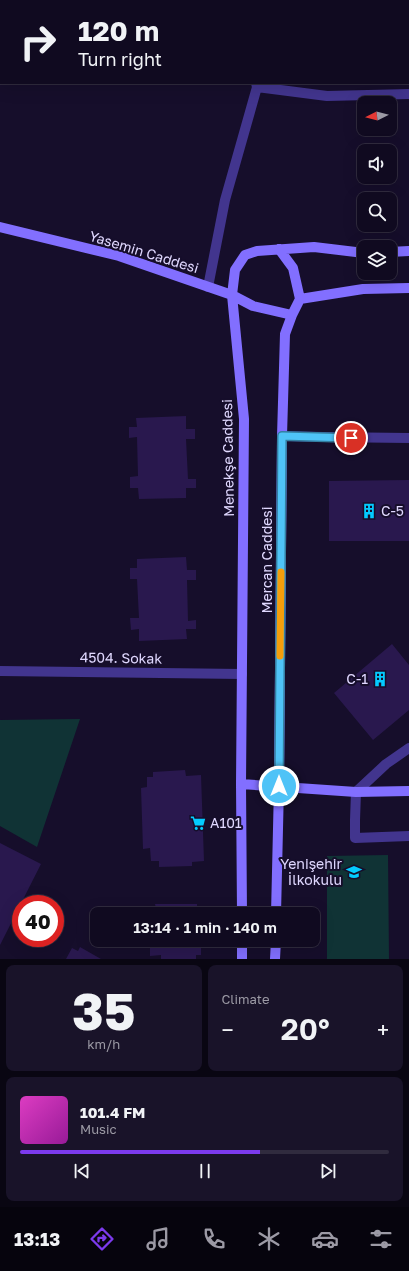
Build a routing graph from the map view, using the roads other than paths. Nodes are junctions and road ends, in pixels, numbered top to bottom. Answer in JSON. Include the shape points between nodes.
{"nodes":[{"id":1,"x":256,"y":85,"type":"edge"},
{"id":2,"x":409,"y":94,"type":"edge"},
{"id":3,"x":0,"y":227,"type":"edge"},
{"id":4,"x":279,"y":250,"type":"junction"},
{"id":5,"x":409,"y":251,"type":"edge"},
{"id":6,"x":357,"y":252,"type":"edge"},
{"id":7,"x":397,"y":252,"type":"edge"},
{"id":8,"x":208,"y":287,"type":"junction"},
{"id":9,"x":409,"y":288,"type":"edge"},
{"id":10,"x":232,"y":295,"type":"junction"},
{"id":11,"x":300,"y":299,"type":"junction"},
{"id":12,"x":292,"y":315,"type":"junction"},
{"id":13,"x":282,"y":436,"type":"junction"},
{"id":14,"x":409,"y":438,"type":"edge"},
{"id":15,"x":0,"y":670,"type":"edge"},
{"id":16,"x":242,"y":674,"type":"junction"},
{"id":17,"x":409,"y":748,"type":"edge"},
{"id":18,"x":241,"y":784,"type":"junction"},
{"id":19,"x":279,"y":786,"type":"junction"},
{"id":20,"x":409,"y":791,"type":"edge"},
{"id":21,"x":356,"y":792,"type":"junction"},
{"id":22,"x":409,"y":836,"type":"edge"},
{"id":23,"x":242,"y":907,"type":"edge"},
{"id":24,"x":276,"y":907,"type":"edge"},
{"id":25,"x":242,"y":947,"type":"edge"},
{"id":26,"x":276,"y":947,"type":"edge"},
{"id":27,"x":242,"y":959,"type":"edge"},
{"id":28,"x":275,"y":959,"type":"edge"}],
"edges":[{"from":1,"to":2,"type":"street","via":[[327,96]]},
{"from":1,"to":8,"type":"street","via":[[225,200]]},
{"from":3,"to":8,"type":"street","name":"Yasemin Caddesi","via":[[119,256]]},
{"from":4,"to":6,"type":"street","name":"Menekşe Caddesi","via":[[314,247]]},
{"from":4,"to":10,"type":"street","name":"Menekşe Caddesi","via":[[257,251],[245,255],[235,270]]},
{"from":4,"to":11,"type":"street","via":[[293,268]]},
{"from":5,"to":7,"type":"street"},
{"from":8,"to":10,"type":"street","name":"Yasemin Caddesi"},
{"from":9,"to":11,"type":"street","via":[[364,289]]},
{"from":10,"to":12,"type":"street","via":[[253,306]]},
{"from":10,"to":16,"type":"street","name":"Menekşe Caddesi","via":[[244,419]]},
{"from":11,"to":12,"type":"street"},
{"from":12,"to":13,"type":"street","name":"Mercan Caddesi","via":[[285,334]]},
{"from":13,"to":14,"type":"street"},
{"from":13,"to":19,"type":"street","name":"Mercan Caddesi"},
{"from":15,"to":16,"type":"street","name":"4504. Sokak"},
{"from":16,"to":18,"type":"street","name":"Menekşe Caddesi"},
{"from":17,"to":21,"type":"street","via":[[386,764]]},
{"from":18,"to":19,"type":"street"},
{"from":18,"to":23,"type":"street","name":"Menekşe Caddesi"},
{"from":19,"to":21,"type":"street"},
{"from":19,"to":24,"type":"street","name":"Mercan Caddesi"},
{"from":20,"to":21,"type":"street"},
{"from":21,"to":22,"type":"street","via":[[355,838]]},
{"from":25,"to":27,"type":"street"},
{"from":26,"to":28,"type":"street"}]}
